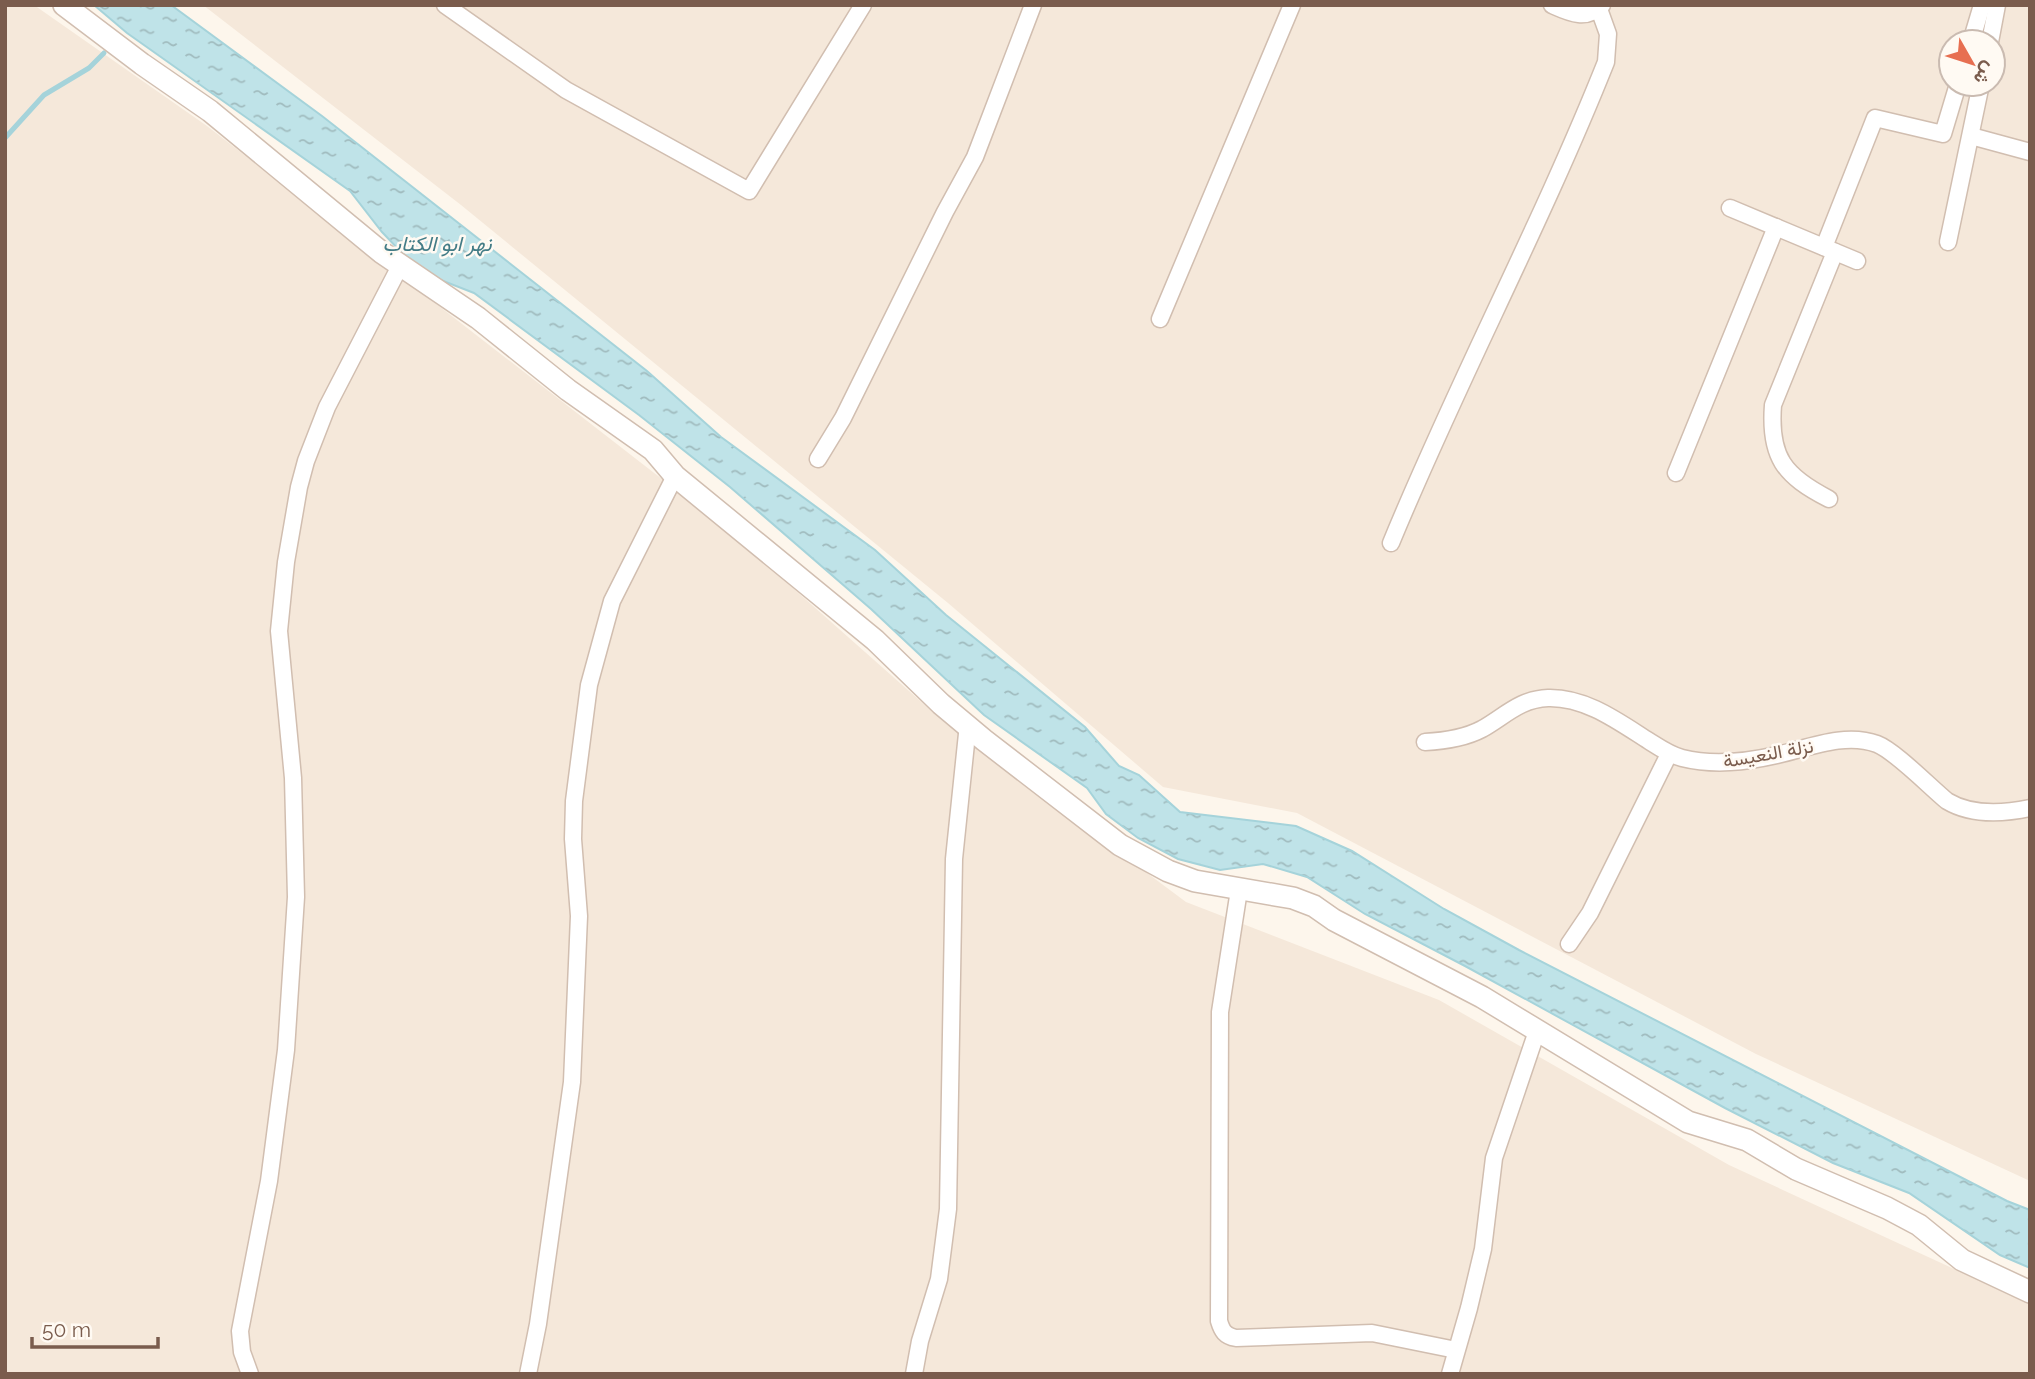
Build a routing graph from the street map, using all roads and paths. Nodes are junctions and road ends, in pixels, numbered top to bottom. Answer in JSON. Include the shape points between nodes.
{"nodes":[{"id":1,"x":64,"y":5,"type":"edge"},
{"id":2,"x":445,"y":5,"type":"edge"},
{"id":3,"x":863,"y":5,"type":"edge"},
{"id":4,"x":1033,"y":5,"type":"edge"},
{"id":5,"x":1292,"y":5,"type":"edge"},
{"id":6,"x":1552,"y":5,"type":"edge"},
{"id":7,"x":1982,"y":5,"type":"edge"},
{"id":8,"x":1997,"y":5,"type":"edge"},
{"id":9,"x":1601,"y":7,"type":"edge"},
{"id":10,"x":1975,"y":28,"type":"edge"},
{"id":11,"x":1993,"y":28,"type":"edge"},
{"id":12,"x":1954,"y":98,"type":"edge"},
{"id":13,"x":1978,"y":98,"type":"edge"},
{"id":14,"x":1971,"y":136,"type":"junction"},
{"id":15,"x":2030,"y":152,"type":"edge"},
{"id":16,"x":1730,"y":208,"type":"dead end"},
{"id":17,"x":1776,"y":228,"type":"junction"},
{"id":18,"x":1948,"y":242,"type":"dead end"},
{"id":19,"x":1829,"y":249,"type":"junction"},
{"id":20,"x":1857,"y":261,"type":"dead end"},
{"id":21,"x":400,"y":266,"type":"junction"},
{"id":22,"x":1160,"y":319,"type":"dead end"},
{"id":23,"x":818,"y":459,"type":"dead end"},
{"id":24,"x":1676,"y":473,"type":"dead end"},
{"id":25,"x":675,"y":476,"type":"junction"},
{"id":26,"x":1829,"y":499,"type":"dead end"},
{"id":27,"x":1391,"y":542,"type":"dead end"},
{"id":28,"x":968,"y":724,"type":"junction"},
{"id":29,"x":1425,"y":742,"type":"dead end"},
{"id":30,"x":1669,"y":754,"type":"junction"},
{"id":31,"x":2030,"y":808,"type":"edge"},
{"id":32,"x":1239,"y":890,"type":"junction"},
{"id":33,"x":1569,"y":944,"type":"dead end"},
{"id":34,"x":1537,"y":1031,"type":"junction"},
{"id":35,"x":2030,"y":1292,"type":"edge"},
{"id":36,"x":1456,"y":1350,"type":"junction"},
{"id":37,"x":250,"y":1374,"type":"edge"},
{"id":38,"x":528,"y":1374,"type":"edge"},
{"id":39,"x":914,"y":1374,"type":"edge"},
{"id":40,"x":1450,"y":1374,"type":"edge"}],
"edges":[{"from":1,"to":21,"type":"street","via":[[210,111]]},
{"from":2,"to":3,"type":"street","via":[[566,90],[749,191]]},
{"from":4,"to":23,"type":"street","via":[[975,157]]},
{"from":5,"to":22,"type":"street"},
{"from":6,"to":9,"type":"street","via":[[1579,15]]},
{"from":7,"to":10,"type":"street"},
{"from":8,"to":11,"type":"street"},
{"from":9,"to":27,"type":"street","via":[[1608,34],[1606,62]]},
{"from":12,"to":19,"type":"street","via":[[1943,134],[1875,118]]},
{"from":13,"to":14,"type":"street"},
{"from":14,"to":15,"type":"street"},
{"from":14,"to":18,"type":"street"},
{"from":16,"to":17,"type":"street"},
{"from":17,"to":19,"type":"street"},
{"from":17,"to":24,"type":"street"},
{"from":19,"to":20,"type":"street"},
{"from":19,"to":26,"type":"street","via":[[1773,405],[1772,424],[1781,463],[1810,490]]},
{"from":21,"to":25,"type":"street","via":[[478,318],[653,450]]},
{"from":21,"to":37,"type":"street","via":[[327,407],[306,461],[284,575],[279,631],[293,778],[296,897],[286,1050],[269,1181],[240,1331]]},
{"from":25,"to":28,"type":"street","via":[[875,640]]},
{"from":25,"to":38,"type":"street","via":[[612,601],[589,685],[574,801],[579,916],[572,1082]]},
{"from":28,"to":32,"type":"street","via":[[1120,845],[1168,871]]},
{"from":28,"to":39,"type":"street","via":[[954,859],[948,1209],[939,1279]]},
{"from":29,"to":30,"type":"street","name":"نزلة النعيسة","via":[[1473,733],[1513,708],[1550,698],[1590,706]]},
{"from":30,"to":31,"type":"street","name":"نزلة النعيسة","via":[[1720,763],[1831,742],[1867,741],[1887,750],[1958,806],[1998,813]]},
{"from":30,"to":33,"type":"street","via":[[1590,913]]},
{"from":32,"to":34,"type":"street","via":[[1272,893],[1314,906]]},
{"from":32,"to":36,"type":"street","via":[[1220,1012],[1222,1330],[1236,1338],[1372,1333]]},
{"from":34,"to":35,"type":"street","via":[[1688,1122],[1747,1140],[1797,1170],[1887,1208],[1919,1225],[1962,1260]]},
{"from":34,"to":36,"type":"street","via":[[1494,1158],[1483,1249]]},
{"from":36,"to":40,"type":"street"}]}
